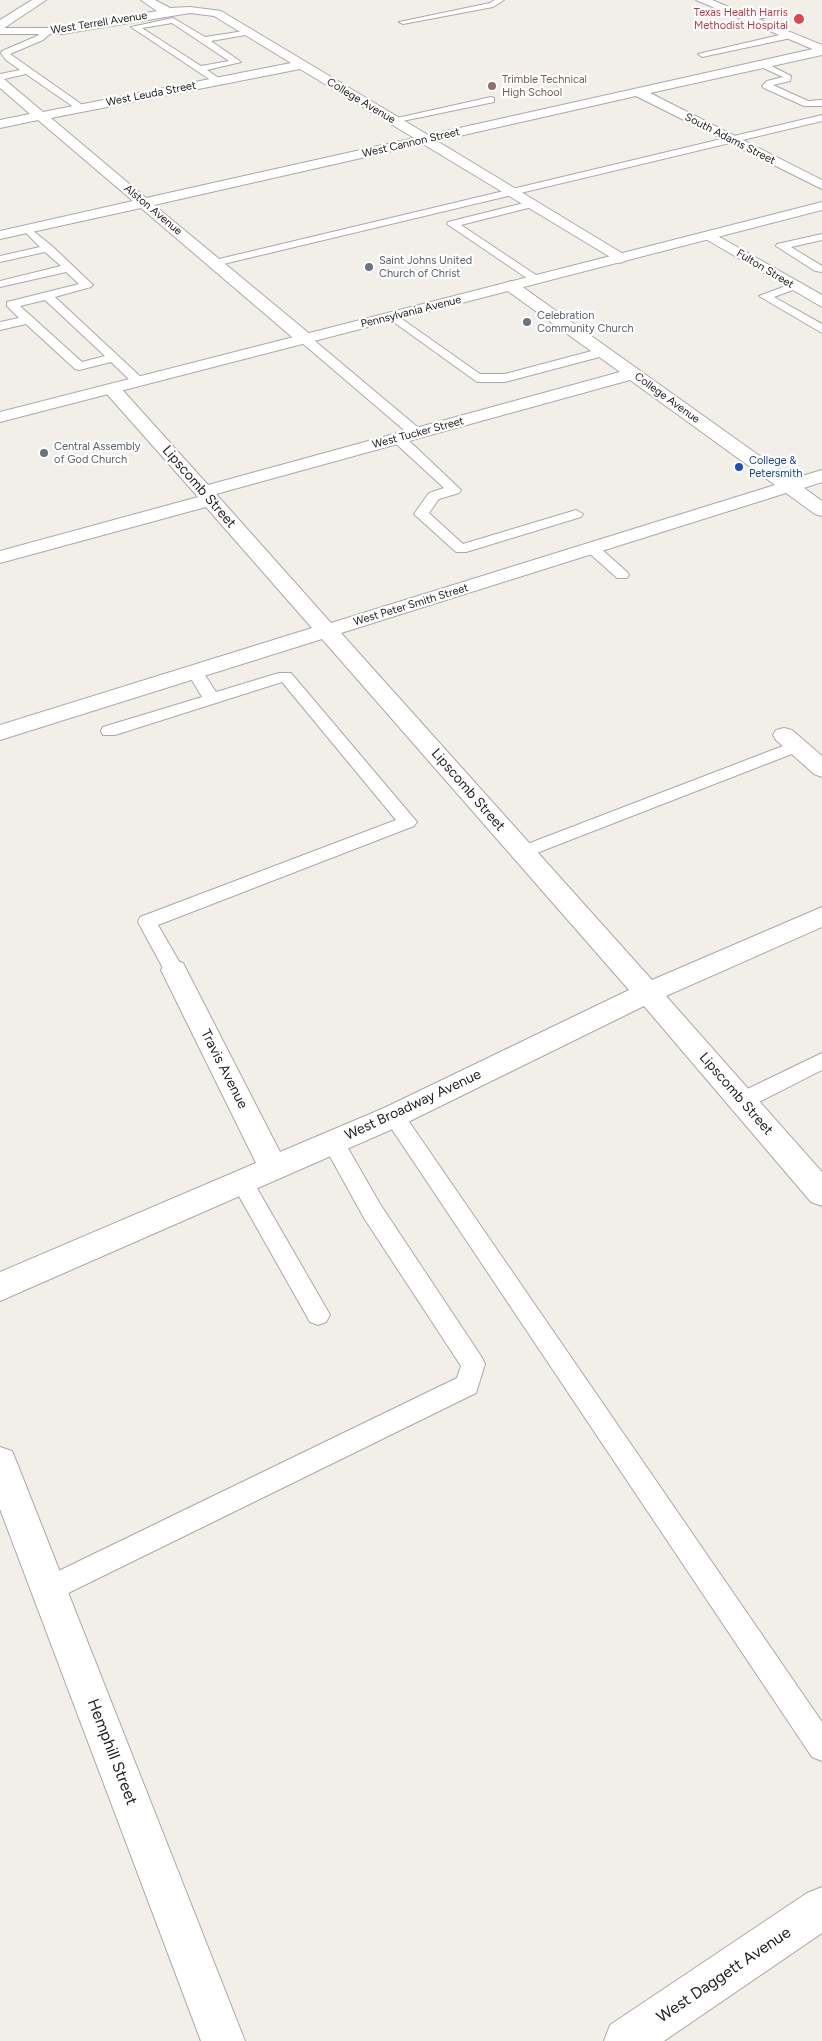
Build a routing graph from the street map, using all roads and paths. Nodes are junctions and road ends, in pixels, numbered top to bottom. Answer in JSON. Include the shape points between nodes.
{"nodes":[{"id":1,"x":40,"y":0,"type":"edge"},
{"id":2,"x":147,"y":0,"type":"edge"},
{"id":3,"x":500,"y":0,"type":"edge"},
{"id":4,"x":702,"y":0,"type":"edge"},
{"id":5,"x":168,"y":12,"type":"junction"},
{"id":6,"x":770,"y":14,"type":"dead end"},
{"id":7,"x":748,"y":19,"type":"junction"},
{"id":8,"x":403,"y":22,"type":"dead end"},
{"id":9,"x":0,"y":25,"type":"edge"},
{"id":10,"x":0,"y":31,"type":"edge"},
{"id":11,"x":48,"y":32,"type":"junction"},
{"id":12,"x":248,"y":32,"type":"junction"},
{"id":13,"x":788,"y":36,"type":"junction"},
{"id":14,"x":204,"y":40,"type":"junction"},
{"id":15,"x":822,"y":50,"type":"edge"},
{"id":16,"x":702,"y":54,"type":"dead end"},
{"id":17,"x":762,"y":64,"type":"junction"},
{"id":18,"x":302,"y":65,"type":"junction"},
{"id":19,"x":199,"y":69,"type":"junction"},
{"id":20,"x":27,"y":71,"type":"junction"},
{"id":21,"x":0,"y":76,"type":"edge"},
{"id":22,"x":218,"y":81,"type":"junction"},
{"id":23,"x":0,"y":82,"type":"edge"},
{"id":24,"x":637,"y":92,"type":"junction"},
{"id":25,"x":490,"y":100,"type":"dead end"},
{"id":26,"x":822,"y":103,"type":"edge"},
{"id":27,"x":81,"y":108,"type":"junction"},
{"id":28,"x":40,"y":116,"type":"junction"},
{"id":29,"x":822,"y":118,"type":"edge"},
{"id":30,"x":393,"y":120,"type":"junction"},
{"id":31,"x":0,"y":124,"type":"edge"},
{"id":32,"x":425,"y":140,"type":"junction"},
{"id":33,"x":732,"y":140,"type":"junction"},
{"id":34,"x":822,"y":185,"type":"edge"},
{"id":35,"x":513,"y":193,"type":"junction"},
{"id":36,"x":143,"y":202,"type":"junction"},
{"id":37,"x":532,"y":204,"type":"junction"},
{"id":38,"x":822,"y":206,"type":"edge"},
{"id":39,"x":27,"y":229,"type":"junction"},
{"id":40,"x":0,"y":234,"type":"edge"},
{"id":41,"x":709,"y":235,"type":"junction"},
{"id":42,"x":822,"y":237,"type":"edge"},
{"id":43,"x":48,"y":248,"type":"junction"},
{"id":44,"x":620,"y":258,"type":"junction"},
{"id":45,"x":0,"y":259,"type":"edge"},
{"id":46,"x":215,"y":263,"type":"junction"},
{"id":47,"x":68,"y":268,"type":"junction"},
{"id":48,"x":820,"y":269,"type":"edge"},
{"id":49,"x":535,"y":280,"type":"junction"},
{"id":50,"x":788,"y":282,"type":"junction"},
{"id":51,"x":0,"y":284,"type":"edge"},
{"id":52,"x":511,"y":286,"type":"junction"},
{"id":53,"x":47,"y":296,"type":"junction"},
{"id":54,"x":822,"y":302,"type":"edge"},
{"id":55,"x":392,"y":316,"type":"junction"},
{"id":56,"x":26,"y":320,"type":"junction"},
{"id":57,"x":0,"y":326,"type":"edge"},
{"id":58,"x":822,"y":329,"type":"edge"},
{"id":59,"x":306,"y":339,"type":"junction"},
{"id":60,"x":602,"y":352,"type":"junction"},
{"id":61,"x":114,"y":358,"type":"junction"},
{"id":62,"x":633,"y":374,"type":"junction"},
{"id":63,"x":139,"y":382,"type":"junction"},
{"id":64,"x":112,"y":388,"type":"junction"},
{"id":65,"x":0,"y":417,"type":"edge"},
{"id":66,"x":416,"y":433,"type":"junction"},
{"id":67,"x":398,"y":438,"type":"junction"},
{"id":68,"x":822,"y":476,"type":"edge"},
{"id":69,"x":789,"y":486,"type":"junction"},
{"id":70,"x":206,"y":496,"type":"junction"},
{"id":71,"x":822,"y":510,"type":"edge"},
{"id":72,"x":576,"y":514,"type":"dead end"},
{"id":73,"x":593,"y":549,"type":"junction"},
{"id":74,"x":0,"y":558,"type":"edge"},
{"id":75,"x":622,"y":575,"type":"dead end"},
{"id":76,"x":328,"y":631,"type":"junction"},
{"id":77,"x":195,"y":672,"type":"junction"},
{"id":78,"x":212,"y":699,"type":"junction"},
{"id":79,"x":109,"y":731,"type":"dead end"},
{"id":80,"x":0,"y":732,"type":"edge"},
{"id":81,"x":790,"y":740,"type":"joint"},
{"id":82,"x":822,"y":769,"type":"edge"},
{"id":83,"x":523,"y":852,"type":"junction"},
{"id":84,"x":822,"y":916,"type":"edge"},
{"id":85,"x":174,"y":970,"type":"joint"},
{"id":86,"x":647,"y":993,"type":"junction"},
{"id":87,"x":822,"y":1061,"type":"edge"},
{"id":88,"x":742,"y":1101,"type":"junction"},
{"id":89,"x":394,"y":1116,"type":"junction"},
{"id":90,"x":333,"y":1142,"type":"junction"},
{"id":91,"x":273,"y":1168,"type":"junction"},
{"id":92,"x":242,"y":1182,"type":"junction"},
{"id":93,"x":822,"y":1193,"type":"edge"},
{"id":94,"x":0,"y":1288,"type":"edge"},
{"id":95,"x":318,"y":1315,"type":"dead end"},
{"id":96,"x":0,"y":1463,"type":"edge"},
{"id":97,"x":49,"y":1589,"type":"junction"},
{"id":98,"x":822,"y":1747,"type":"edge"},
{"id":99,"x":822,"y":1908,"type":"edge"},
{"id":100,"x":223,"y":2041,"type":"edge"},
{"id":101,"x":626,"y":2041,"type":"edge"}],
"edges":[{"from":1,"to":9,"type":"street"},
{"from":2,"to":5,"type":"street"},
{"from":3,"to":8,"type":"lane","via":[[493,5]]},
{"from":4,"to":7,"type":"street"},
{"from":5,"to":11,"type":"street","name":"West Terrell Avenue"},
{"from":5,"to":12,"type":"street","name":"College Avenue","via":[[216,13]]},
{"from":6,"to":7,"type":"lane"},
{"from":7,"to":13,"type":"street"},
{"from":10,"to":11,"type":"street","name":"West Terrell Avenue"},
{"from":11,"to":20,"type":"lane","via":[[5,53]]},
{"from":12,"to":14,"type":"lane"},
{"from":12,"to":18,"type":"street","name":"College Avenue"},
{"from":13,"to":15,"type":"street"},
{"from":13,"to":16,"type":"lane"},
{"from":14,"to":19,"type":"lane","via":[[237,62]]},
{"from":14,"to":19,"type":"lane","via":[[173,20],[135,27]]},
{"from":15,"to":17,"type":"street","name":"West Cannon Street"},
{"from":17,"to":24,"type":"street","name":"West Cannon Street"},
{"from":17,"to":26,"type":"lane","via":[[787,76],[787,79],[767,86],[807,104]]},
{"from":18,"to":22,"type":"street","name":"West Leuda Street"},
{"from":18,"to":30,"type":"street","name":"College Avenue"},
{"from":19,"to":22,"type":"lane"},
{"from":20,"to":21,"type":"lane"},
{"from":20,"to":27,"type":"lane"},
{"from":22,"to":27,"type":"street","name":"West Leuda Street"},
{"from":23,"to":28,"type":"street","name":"Alston Avenue"},
{"from":24,"to":32,"type":"street","name":"West Cannon Street"},
{"from":24,"to":33,"type":"street","name":"South Adams Street"},
{"from":25,"to":30,"type":"lane"},
{"from":27,"to":28,"type":"street","name":"West Leuda Street"},
{"from":28,"to":31,"type":"street","name":"West Leuda Street"},
{"from":28,"to":36,"type":"street","name":"Alston Avenue"},
{"from":29,"to":33,"type":"lane"},
{"from":30,"to":32,"type":"street","name":"College Avenue"},
{"from":32,"to":35,"type":"street","name":"College Avenue"},
{"from":32,"to":36,"type":"street","name":"West Cannon Street"},
{"from":33,"to":34,"type":"street","name":"South Adams Street"},
{"from":33,"to":35,"type":"lane"},
{"from":35,"to":37,"type":"street","name":"College Avenue"},
{"from":35,"to":46,"type":"lane"},
{"from":36,"to":39,"type":"street","name":"West Cannon Street"},
{"from":36,"to":46,"type":"street","name":"Alston Avenue"},
{"from":37,"to":44,"type":"street","name":"College Avenue"},
{"from":37,"to":49,"type":"lane","via":[[452,224]]},
{"from":38,"to":41,"type":"street","name":"Pennsylvania Avenue"},
{"from":39,"to":40,"type":"street","name":"West Cannon Street"},
{"from":39,"to":43,"type":"lane"},
{"from":41,"to":44,"type":"street","name":"Pennsylvania Avenue"},
{"from":41,"to":50,"type":"street","name":"Fulton Street"},
{"from":42,"to":48,"type":"lane","via":[[781,246]]},
{"from":43,"to":45,"type":"lane"},
{"from":43,"to":47,"type":"lane"},
{"from":44,"to":49,"type":"street","name":"Pennsylvania Avenue"},
{"from":46,"to":59,"type":"street","name":"Alston Avenue"},
{"from":47,"to":51,"type":"lane"},
{"from":47,"to":53,"type":"lane","via":[[87,285]]},
{"from":48,"to":50,"type":"lane"},
{"from":49,"to":52,"type":"street","name":"Pennsylvania Avenue"},
{"from":50,"to":54,"type":"street","name":"Fulton Street"},
{"from":50,"to":58,"type":"lane","via":[[765,296]]},
{"from":52,"to":55,"type":"street","name":"Pennsylvania Avenue"},
{"from":52,"to":60,"type":"street","name":"College Avenue"},
{"from":53,"to":56,"type":"lane","via":[[11,304]]},
{"from":53,"to":61,"type":"lane"},
{"from":55,"to":59,"type":"street","name":"Pennsylvania Avenue"},
{"from":55,"to":60,"type":"lane","via":[[477,378],[505,378]]},
{"from":56,"to":57,"type":"lane"},
{"from":56,"to":61,"type":"lane","via":[[79,366]]},
{"from":59,"to":63,"type":"street","name":"Pennsylvania Avenue"},
{"from":59,"to":66,"type":"lane"},
{"from":60,"to":62,"type":"street","name":"College Avenue"},
{"from":61,"to":63,"type":"lane"},
{"from":62,"to":66,"type":"street","name":"West Tucker Street"},
{"from":62,"to":69,"type":"street","name":"College Avenue"},
{"from":63,"to":64,"type":"street","name":"Pennsylvania Avenue"},
{"from":64,"to":65,"type":"street","name":"Pennsylvania Avenue"},
{"from":64,"to":70,"type":"street","name":"Lipscomb Street"},
{"from":66,"to":67,"type":"street","name":"West Tucker Street"},
{"from":67,"to":70,"type":"street","name":"West Tucker Street"},
{"from":67,"to":72,"type":"lane","via":[[454,490],[434,496],[421,514],[461,549]]},
{"from":68,"to":69,"type":"street","name":"West Peter Smith Street"},
{"from":69,"to":71,"type":"street","name":"College Avenue"},
{"from":69,"to":73,"type":"street","name":"West Peter Smith Street"},
{"from":70,"to":74,"type":"street","name":"West Tucker Street"},
{"from":70,"to":76,"type":"street","name":"Lipscomb Street"},
{"from":73,"to":75,"type":"lane"},
{"from":73,"to":76,"type":"street","name":"West Peter Smith Street"},
{"from":76,"to":77,"type":"street","name":"West Peter Smith Street"},
{"from":76,"to":83,"type":"street","name":"Lipscomb Street"},
{"from":77,"to":78,"type":"lane"},
{"from":77,"to":80,"type":"street","name":"West Peter Smith Street"},
{"from":78,"to":79,"type":"lane"},
{"from":78,"to":85,"type":"lane","via":[[285,676],[408,822],[147,922]]},
{"from":81,"to":82,"type":"street"},
{"from":81,"to":83,"type":"lane"},
{"from":83,"to":86,"type":"street","name":"Lipscomb Street"},
{"from":84,"to":86,"type":"street","name":"West Broadway Avenue"},
{"from":85,"to":91,"type":"street","name":"Travis Avenue"},
{"from":86,"to":88,"type":"street","name":"Lipscomb Street"},
{"from":86,"to":89,"type":"street","name":"West Broadway Avenue"},
{"from":87,"to":88,"type":"lane"},
{"from":88,"to":93,"type":"street","name":"Lipscomb Street"},
{"from":89,"to":90,"type":"street","name":"West Broadway Avenue"},
{"from":89,"to":98,"type":"lane"},
{"from":90,"to":91,"type":"street","name":"West Broadway Avenue"},
{"from":90,"to":97,"type":"lane","via":[[372,1211],[472,1364],[467,1384]]},
{"from":91,"to":92,"type":"street","name":"West Broadway Avenue"},
{"from":92,"to":94,"type":"street","name":"West Broadway Avenue"},
{"from":92,"to":95,"type":"lane"},
{"from":96,"to":97,"type":"street","name":"Hemphill Street"},
{"from":97,"to":100,"type":"street","name":"Hemphill Street"},
{"from":99,"to":101,"type":"street","name":"West Daggett Avenue"}]}
